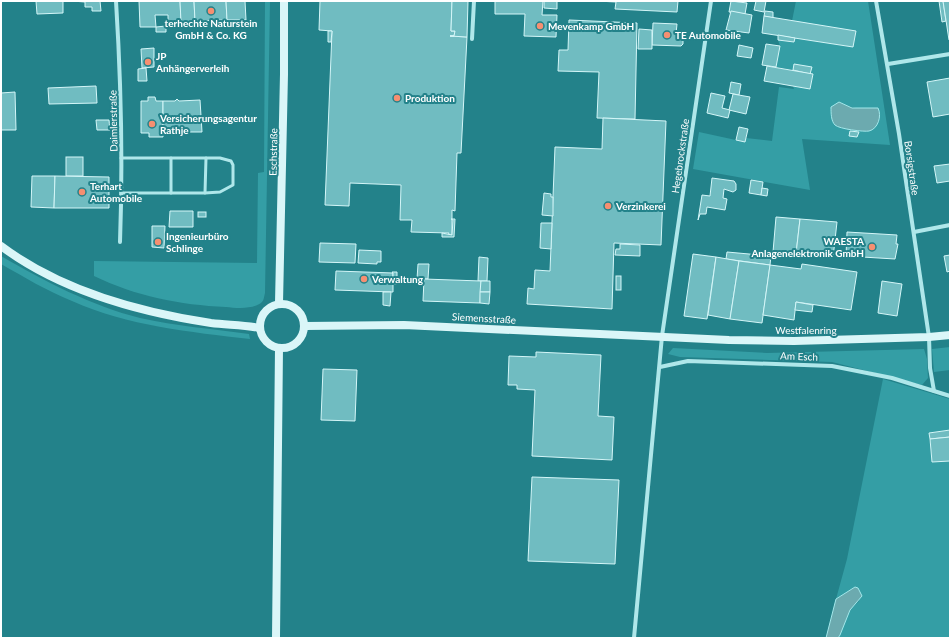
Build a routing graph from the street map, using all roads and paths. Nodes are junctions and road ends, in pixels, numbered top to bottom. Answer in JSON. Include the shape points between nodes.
{"nodes":[{"id":1,"x":116,"y":1,"type":"edge"},
{"id":2,"x":284,"y":1,"type":"edge"},
{"id":3,"x":474,"y":1,"type":"edge"},
{"id":4,"x":711,"y":1,"type":"edge"},
{"id":5,"x":876,"y":1,"type":"edge"},
{"id":6,"x":472,"y":39,"type":"dead end"},
{"id":7,"x":950,"y":54,"type":"edge"},
{"id":8,"x":888,"y":64,"type":"junction"},
{"id":9,"x":121,"y":158,"type":"junction"},
{"id":10,"x":171,"y":158,"type":"junction"},
{"id":11,"x":206,"y":158,"type":"junction"},
{"id":12,"x":122,"y":193,"type":"junction"},
{"id":13,"x":171,"y":193,"type":"junction"},
{"id":14,"x":205,"y":193,"type":"junction"},
{"id":15,"x":950,"y":225,"type":"edge"},
{"id":16,"x":914,"y":232,"type":"junction"},
{"id":17,"x":120,"y":242,"type":"dead end"},
{"id":18,"x":1,"y":246,"type":"edge"},
{"id":19,"x":279,"y":303,"type":"junction"},
{"id":20,"x":305,"y":326,"type":"junction"},
{"id":21,"x":260,"y":328,"type":"junction"},
{"id":22,"x":950,"y":335,"type":"edge"},
{"id":23,"x":662,"y":336,"type":"junction"},
{"id":24,"x":929,"y":337,"type":"junction"},
{"id":25,"x":279,"y":348,"type":"junction"},
{"id":26,"x":660,"y":367,"type":"junction"},
{"id":27,"x":934,"y":391,"type":"junction"},
{"id":28,"x":950,"y":396,"type":"edge"},
{"id":29,"x":276,"y":638,"type":"edge"},
{"id":30,"x":634,"y":638,"type":"edge"}],
"edges":[{"from":1,"to":9,"type":"street","name":"Daimlerstraße"},
{"from":2,"to":19,"type":"street","name":"Eschstraße"},
{"from":3,"to":6,"type":"street"},
{"from":4,"to":23,"type":"street","name":"Hegebrockstraße"},
{"from":5,"to":8,"type":"street","name":"Borsigstraße"},
{"from":7,"to":8,"type":"street"},
{"from":8,"to":16,"type":"street","name":"Borsigstraße"},
{"from":9,"to":10,"type":"lane"},
{"from":9,"to":12,"type":"street","name":"Daimlerstraße"},
{"from":10,"to":11,"type":"lane"},
{"from":10,"to":13,"type":"lane"},
{"from":11,"to":14,"type":"lane"},
{"from":11,"to":14,"type":"lane","via":[[231,161],[233,185],[220,192]]},
{"from":12,"to":13,"type":"lane"},
{"from":12,"to":17,"type":"street","name":"Daimlerstraße"},
{"from":13,"to":14,"type":"lane"},
{"from":15,"to":16,"type":"street"},
{"from":16,"to":24,"type":"street","name":"Borsigstraße"},
{"from":18,"to":21,"type":"street","via":[[53,276],[130,307],[206,322]]},
{"from":19,"to":20,"type":"street","via":[[300,311]]},
{"from":19,"to":21,"type":"street","via":[[264,312],[260,319]]},
{"from":20,"to":23,"type":"street","name":"Siemensstraße","via":[[404,325]]},
{"from":20,"to":25,"type":"street","via":[[300,340],[294,345]]},
{"from":21,"to":25,"type":"street","via":[[266,341]]},
{"from":22,"to":24,"type":"street","name":"Westfalenring"},
{"from":23,"to":24,"type":"street","name":"Westfalenring","via":[[794,341]]},
{"from":23,"to":26,"type":"street","name":"Hegebrockstraße"},
{"from":24,"to":27,"type":"street"},
{"from":25,"to":29,"type":"street"},
{"from":26,"to":27,"type":"street","name":"Am Esch","via":[[688,361],[832,366],[892,378]]},
{"from":26,"to":30,"type":"street","name":"Hegebrockstraße"},
{"from":27,"to":28,"type":"street","name":"Am Esch"}]}
